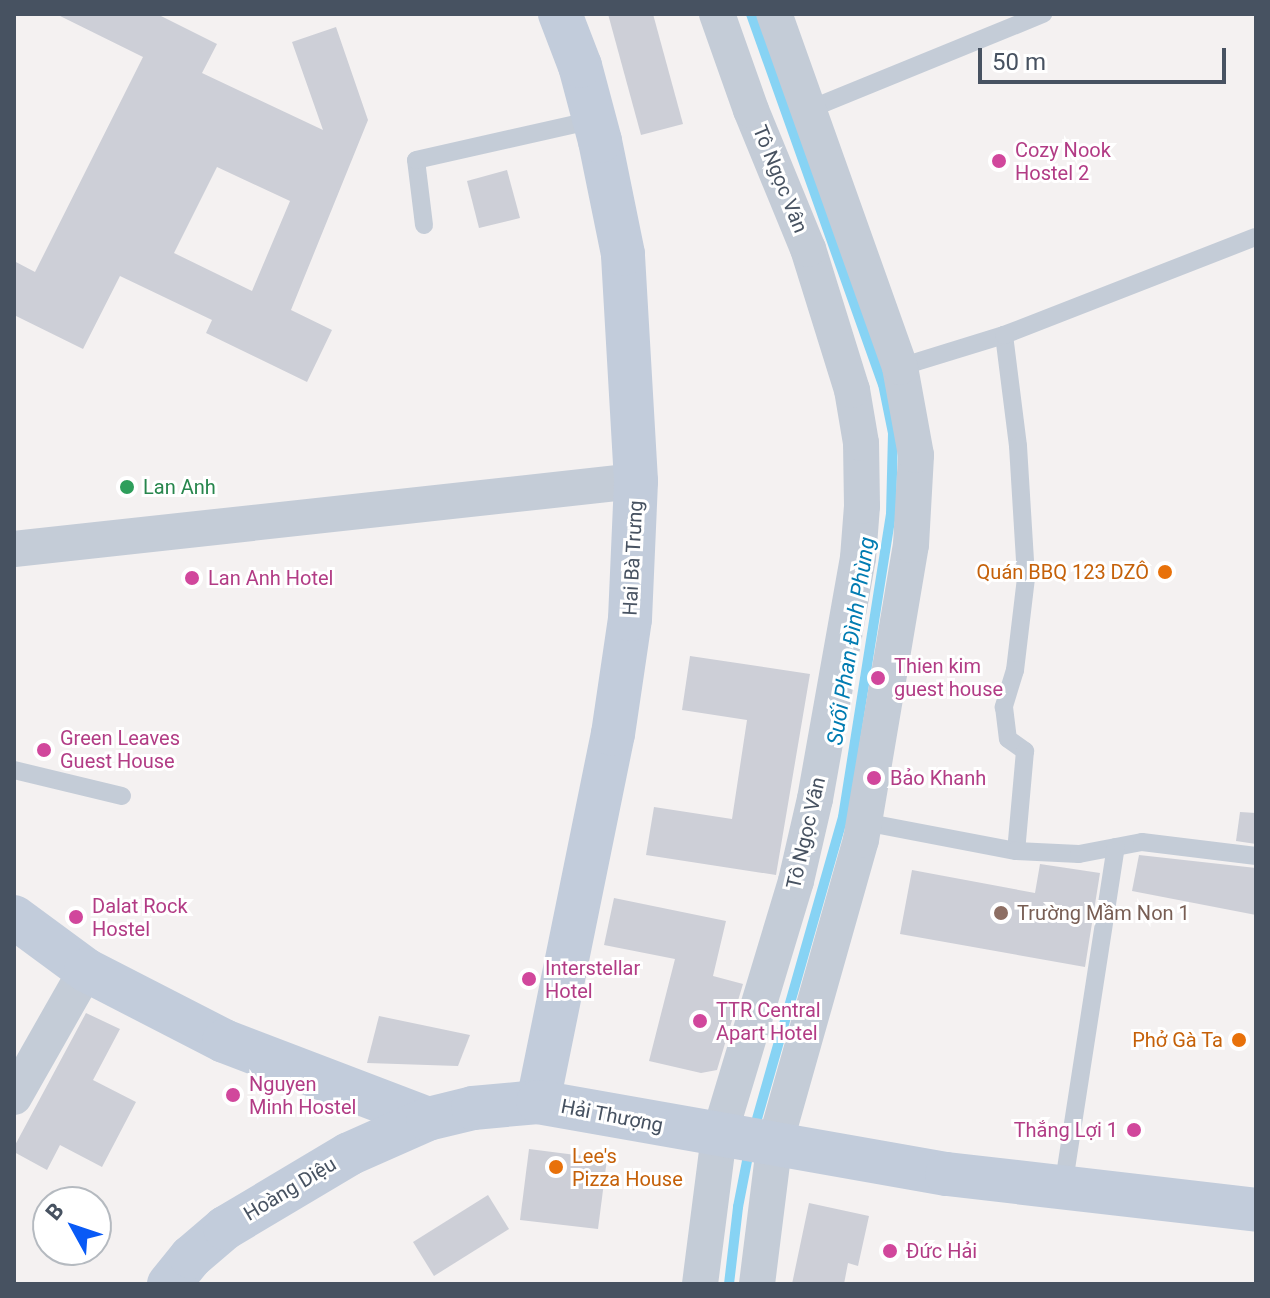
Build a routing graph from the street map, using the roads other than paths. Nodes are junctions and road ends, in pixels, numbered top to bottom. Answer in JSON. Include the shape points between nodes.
{"nodes":[{"id":1,"x":560,"y":14,"type":"edge"},
{"id":2,"x":717,"y":14,"type":"edge"},
{"id":3,"x":774,"y":14,"type":"edge"},
{"id":4,"x":1043,"y":14,"type":"edge"},
{"id":5,"x":810,"y":109,"type":"junction"},
{"id":6,"x":594,"y":120,"type":"junction"},
{"id":7,"x":424,"y":225,"type":"dead end"},
{"id":8,"x":1256,"y":237,"type":"edge"},
{"id":9,"x":1004,"y":335,"type":"junction"},
{"id":10,"x":900,"y":367,"type":"junction"},
{"id":11,"x":636,"y":481,"type":"junction"},
{"id":12,"x":14,"y":549,"type":"edge"},
{"id":13,"x":14,"y":770,"type":"edge"},
{"id":14,"x":122,"y":796,"type":"dead end"},
{"id":15,"x":864,"y":822,"type":"junction"},
{"id":16,"x":1116,"y":847,"type":"junction"},
{"id":17,"x":1016,"y":851,"type":"junction"},
{"id":18,"x":1256,"y":856,"type":"edge"},
{"id":19,"x":14,"y":917,"type":"edge"},
{"id":20,"x":86,"y":970,"type":"junction"},
{"id":21,"x":14,"y":1097,"type":"edge"},
{"id":22,"x":538,"y":1102,"type":"junction"},
{"id":23,"x":428,"y":1119,"type":"junction"},
{"id":24,"x":719,"y":1136,"type":"junction"},
{"id":25,"x":774,"y":1147,"type":"junction"},
{"id":26,"x":1063,"y":1189,"type":"junction"},
{"id":27,"x":1256,"y":1210,"type":"edge"},
{"id":28,"x":169,"y":1284,"type":"edge"},
{"id":29,"x":700,"y":1284,"type":"edge"},
{"id":30,"x":757,"y":1284,"type":"edge"}],
"edges":[{"from":1,"to":6,"type":"street","name":"Hai Bà Trưng"},
{"from":2,"to":24,"type":"street","name":"Tô Ngọc Vân","via":[[808,249],[852,390],[861,443],[862,506],[858,558],[815,799],[796,881]]},
{"from":3,"to":5,"type":"street"},
{"from":4,"to":5,"type":"lane"},
{"from":5,"to":10,"type":"street"},
{"from":6,"to":7,"type":"lane","via":[[416,160]]},
{"from":6,"to":11,"type":"street","name":"Hai Bà Trưng","via":[[623,254]]},
{"from":8,"to":9,"type":"lane"},
{"from":9,"to":10,"type":"lane"},
{"from":9,"to":17,"type":"lane","via":[[1026,578],[1015,670],[1004,707],[1008,739],[1025,751]]},
{"from":10,"to":15,"type":"street","via":[[916,455],[911,545]]},
{"from":11,"to":12,"type":"street"},
{"from":11,"to":22,"type":"street","name":"Hai Bà Trưng","via":[[630,619],[613,734]]},
{"from":13,"to":14,"type":"lane"},
{"from":15,"to":17,"type":"lane"},
{"from":15,"to":25,"type":"street"},
{"from":16,"to":17,"type":"lane","via":[[1079,854]]},
{"from":16,"to":18,"type":"lane","via":[[1167,843]]},
{"from":16,"to":26,"type":"lane"},
{"from":19,"to":20,"type":"street"},
{"from":20,"to":21,"type":"street"},
{"from":20,"to":23,"type":"street","via":[[224,1041]]},
{"from":22,"to":23,"type":"street","name":"Hải Thượng"},
{"from":22,"to":24,"type":"street","name":"Hải Thượng"},
{"from":23,"to":28,"type":"street","name":"Hoàng Diệu","via":[[349,1154],[225,1228]]},
{"from":24,"to":25,"type":"street","name":"Hải Thượng"},
{"from":24,"to":29,"type":"street","name":"Tô Ngọc Vân"},
{"from":25,"to":26,"type":"street","name":"Hải Thượng"},
{"from":25,"to":30,"type":"street"},
{"from":26,"to":27,"type":"street","name":"Hải Thượng"}]}
